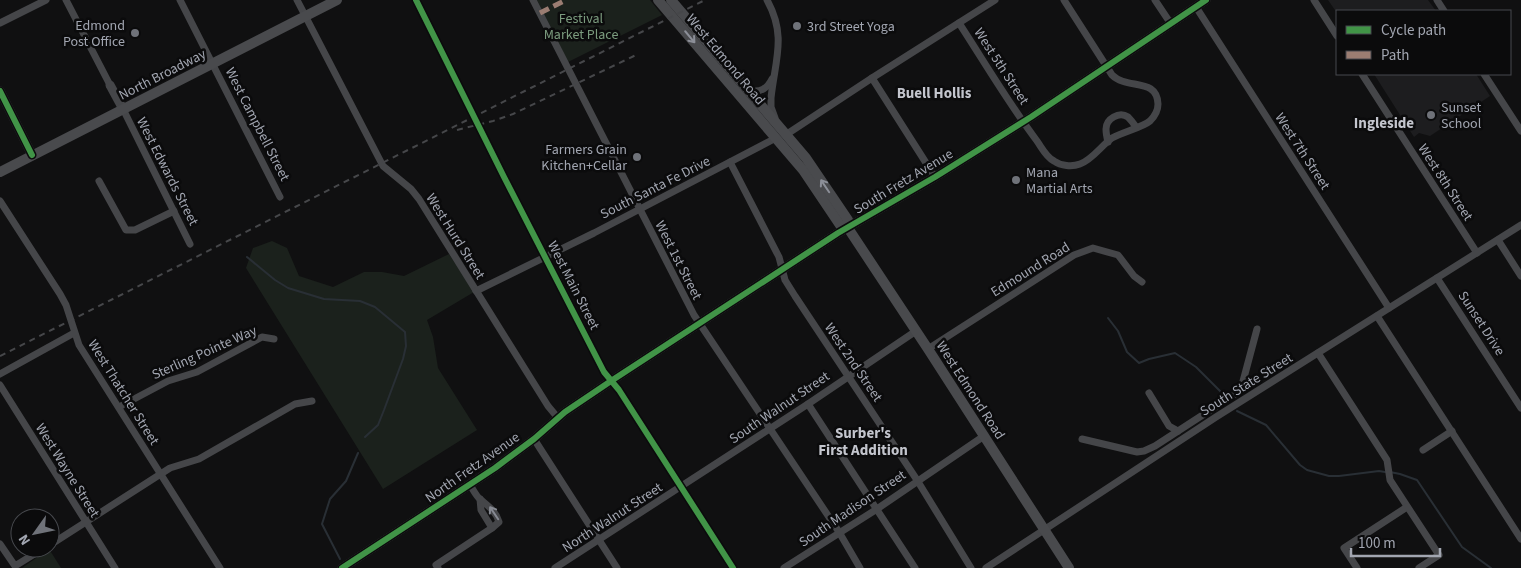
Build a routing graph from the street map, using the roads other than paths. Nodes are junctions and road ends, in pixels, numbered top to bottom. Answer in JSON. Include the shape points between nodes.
{"nodes":[{"id":1,"x":46,"y":0,"type":"edge"},
{"id":2,"x":66,"y":0,"type":"edge"},
{"id":3,"x":180,"y":0,"type":"edge"},
{"id":4,"x":297,"y":0,"type":"edge"},
{"id":5,"x":337,"y":0,"type":"edge"},
{"id":6,"x":416,"y":0,"type":"edge"},
{"id":7,"x":533,"y":0,"type":"edge"},
{"id":8,"x":658,"y":0,"type":"edge"},
{"id":9,"x":671,"y":0,"type":"edge"},
{"id":10,"x":767,"y":0,"type":"edge"},
{"id":11,"x":995,"y":0,"type":"edge"},
{"id":12,"x":1064,"y":0,"type":"edge"},
{"id":13,"x":1155,"y":0,"type":"edge"},
{"id":14,"x":1206,"y":0,"type":"edge"},
{"id":15,"x":1314,"y":0,"type":"edge"},
{"id":16,"x":1196,"y":7,"type":"junction"},
{"id":17,"x":305,"y":16,"type":"junction"},
{"id":18,"x":0,"y":23,"type":"edge"},
{"id":19,"x":959,"y":23,"type":"junction"},
{"id":20,"x":1170,"y":24,"type":"junction"},
{"id":21,"x":1336,"y":34,"type":"edge"},
{"id":22,"x":213,"y":63,"type":"junction"},
{"id":23,"x":1107,"y":67,"type":"junction"},
{"id":24,"x":1363,"y":75,"type":"edge"},
{"id":25,"x":1485,"y":75,"type":"edge"},
{"id":26,"x":774,"y":76,"type":"junction"},
{"id":27,"x":872,"y":78,"type":"junction"},
{"id":28,"x":110,"y":85,"type":"joint"},
{"id":29,"x":748,"y":90,"type":"junction"},
{"id":30,"x":0,"y":91,"type":"edge"},
{"id":31,"x":4,"y":108,"type":"edge"},
{"id":32,"x":122,"y":109,"type":"junction"},
{"id":33,"x":1023,"y":122,"type":"junction"},
{"id":34,"x":778,"y":124,"type":"junction"},
{"id":35,"x":1136,"y":127,"type":"junction"},
{"id":36,"x":1521,"y":131,"type":"edge"},
{"id":37,"x":786,"y":134,"type":"junction"},
{"id":38,"x":776,"y":138,"type":"junction"},
{"id":39,"x":1108,"y":142,"type":"junction"},
{"id":40,"x":32,"y":156,"type":"junction"},
{"id":41,"x":730,"y":162,"type":"junction"},
{"id":42,"x":0,"y":172,"type":"edge"},
{"id":43,"x":935,"y":177,"type":"junction"},
{"id":44,"x":100,"y":181,"type":"dead end"},
{"id":45,"x":280,"y":197,"type":"dead end"},
{"id":46,"x":0,"y":201,"type":"edge"},
{"id":47,"x":639,"y":209,"type":"junction"},
{"id":48,"x":174,"y":211,"type":"junction"},
{"id":49,"x":1521,"y":225,"type":"edge"},
{"id":50,"x":848,"y":228,"type":"junction"},
{"id":51,"x":1498,"y":240,"type":"junction"},
{"id":52,"x":190,"y":244,"type":"dead end"},
{"id":53,"x":1477,"y":253,"type":"junction"},
{"id":54,"x":545,"y":257,"type":"junction"},
{"id":55,"x":782,"y":270,"type":"junction"},
{"id":56,"x":1521,"y":276,"type":"edge"},
{"id":57,"x":1437,"y":278,"type":"junction"},
{"id":58,"x":1142,"y":282,"type":"dead end"},
{"id":59,"x":476,"y":291,"type":"junction"},
{"id":60,"x":1389,"y":308,"type":"junction"},
{"id":61,"x":1377,"y":316,"type":"junction"},
{"id":62,"x":700,"y":323,"type":"junction"},
{"id":63,"x":1256,"y":329,"type":"dead end"},
{"id":64,"x":916,"y":331,"type":"junction"},
{"id":65,"x":74,"y":333,"type":"junction"},
{"id":66,"x":274,"y":339,"type":"dead end"},
{"id":67,"x":928,"y":349,"type":"junction"},
{"id":68,"x":1318,"y":353,"type":"junction"},
{"id":69,"x":0,"y":374,"type":"edge"},
{"id":70,"x":848,"y":376,"type":"junction"},
{"id":71,"x":611,"y":381,"type":"junction"},
{"id":72,"x":0,"y":385,"type":"edge"},
{"id":73,"x":1149,"y":393,"type":"dead end"},
{"id":74,"x":312,"y":401,"type":"dead end"},
{"id":75,"x":808,"y":404,"type":"junction"},
{"id":76,"x":119,"y":407,"type":"junction"},
{"id":77,"x":1521,"y":408,"type":"edge"},
{"id":78,"x":1210,"y":410,"type":"junction"},
{"id":79,"x":1216,"y":417,"type":"junction"},
{"id":80,"x":558,"y":418,"type":"junction"},
{"id":81,"x":769,"y":430,"type":"junction"},
{"id":82,"x":1178,"y":431,"type":"junction"},
{"id":83,"x":1452,"y":431,"type":"junction"},
{"id":84,"x":984,"y":436,"type":"junction"},
{"id":85,"x":534,"y":439,"type":"junction"},
{"id":86,"x":1082,"y":439,"type":"dead end"},
{"id":87,"x":1423,"y":450,"type":"dead end"},
{"id":88,"x":161,"y":474,"type":"junction"},
{"id":89,"x":917,"y":480,"type":"junction"},
{"id":90,"x":470,"y":485,"type":"junction"},
{"id":91,"x":681,"y":487,"type":"junction"},
{"id":92,"x":1407,"y":507,"type":"junction"},
{"id":93,"x":877,"y":509,"type":"junction"},
{"id":94,"x":86,"y":523,"type":"junction"},
{"id":95,"x":1044,"y":530,"type":"junction"},
{"id":96,"x":838,"y":532,"type":"junction"},
{"id":97,"x":60,"y":539,"type":"edge"},
{"id":98,"x":1521,"y":539,"type":"edge"},
{"id":99,"x":599,"y":540,"type":"junction"},
{"id":100,"x":0,"y":544,"type":"edge"},
{"id":101,"x":28,"y":558,"type":"edge"},
{"id":102,"x":437,"y":566,"type":"edge"},
{"id":103,"x":114,"y":568,"type":"edge"},
{"id":104,"x":220,"y":568,"type":"edge"},
{"id":105,"x":342,"y":568,"type":"edge"},
{"id":106,"x":556,"y":568,"type":"edge"},
{"id":107,"x":617,"y":568,"type":"edge"},
{"id":108,"x":733,"y":568,"type":"edge"},
{"id":109,"x":784,"y":568,"type":"edge"},
{"id":110,"x":860,"y":568,"type":"edge"},
{"id":111,"x":915,"y":568,"type":"edge"},
{"id":112,"x":971,"y":568,"type":"edge"},
{"id":113,"x":986,"y":568,"type":"edge"},
{"id":114,"x":1069,"y":568,"type":"edge"},
{"id":115,"x":1357,"y":568,"type":"edge"},
{"id":116,"x":1419,"y":568,"type":"edge"}],
"edges":[{"from":1,"to":18,"type":"street"},
{"from":2,"to":28,"type":"street"},
{"from":3,"to":22,"type":"street","name":"West Campbell Street"},
{"from":4,"to":17,"type":"street","name":"West Hurd Street"},
{"from":5,"to":17,"type":"main road","name":"North Broadway"},
{"from":6,"to":54,"type":"street","name":"West Main Street"},
{"from":7,"to":47,"type":"street","name":"West 1st Street"},
{"from":8,"to":38,"type":"main road","name":"West Edmond Road","one_way":true},
{"from":9,"to":29,"type":"main road","name":"West Edmond Road"},
{"from":10,"to":26,"type":"street","via":[[780,40]]},
{"from":11,"to":19,"type":"street"},
{"from":12,"to":23,"type":"street"},
{"from":13,"to":20,"type":"street"},
{"from":14,"to":16,"type":"street","name":"South Fretz Avenue"},
{"from":15,"to":21,"type":"street"},
{"from":16,"to":20,"type":"street","name":"South Fretz Avenue"},
{"from":16,"to":60,"type":"street","name":"West 7th Street"},
{"from":17,"to":22,"type":"main road","name":"North Broadway"},
{"from":17,"to":59,"type":"street","name":"West Hurd Street","via":[[383,166],[415,194]]},
{"from":19,"to":27,"type":"street"},
{"from":19,"to":33,"type":"street","name":"West 5th Street"},
{"from":20,"to":23,"type":"street","name":"South Fretz Avenue"},
{"from":22,"to":32,"type":"main road","name":"North Broadway"},
{"from":22,"to":45,"type":"street","name":"West Campbell Street"},
{"from":23,"to":33,"type":"street","name":"South Fretz Avenue"},
{"from":23,"to":35,"type":"street","name":"West 5th Street","via":[[1117,80],[1144,85],[1156,95],[1156,114],[1148,123]]},
{"from":24,"to":53,"type":"street","name":"West 8th Street"},
{"from":25,"to":36,"type":"street"},
{"from":26,"to":29,"type":"street","via":[[760,91]]},
{"from":26,"to":34,"type":"street","via":[[771,107]]},
{"from":27,"to":37,"type":"street"},
{"from":27,"to":43,"type":"street"},
{"from":28,"to":32,"type":"street"},
{"from":29,"to":34,"type":"main road","name":"West Edmond Road"},
{"from":30,"to":31,"type":"street"},
{"from":31,"to":40,"type":"street"},
{"from":32,"to":40,"type":"main road","name":"North Broadway"},
{"from":32,"to":48,"type":"street","name":"West Edwards Street"},
{"from":33,"to":39,"type":"street","name":"West 5th Street","via":[[1048,157],[1063,165],[1083,162]]},
{"from":33,"to":43,"type":"street","name":"South Fretz Avenue"},
{"from":34,"to":37,"type":"main road","name":"West Edmond Road"},
{"from":35,"to":39,"type":"street","name":"West 5th Street"},
{"from":35,"to":39,"type":"street","via":[[1128,117],[1113,117],[1106,128]]},
{"from":50,"to":37,"type":"main road","name":"West Edmond Road","one_way":true,"via":[[848,220],[831,194]]},
{"from":38,"to":41,"type":"street","name":"South Santa Fe Drive"},
{"from":38,"to":50,"type":"main road","name":"West Edmond Road","via":[[803,170],[840,225]]},
{"from":40,"to":42,"type":"main road","name":"North Broadway"},
{"from":41,"to":47,"type":"street","name":"South Santa Fe Drive"},
{"from":41,"to":55,"type":"street","name":"West 2nd Street","via":[[779,257]]},
{"from":43,"to":50,"type":"street","name":"South Fretz Avenue"},
{"from":44,"to":48,"type":"street","via":[[126,230],[135,230]]},
{"from":46,"to":65,"type":"street","name":"West Thatcher Street","via":[[60,294]]},
{"from":47,"to":54,"type":"street","name":"South Santa Fe Drive"},
{"from":47,"to":62,"type":"street","name":"West 1st Street"},
{"from":48,"to":52,"type":"street","name":"West Edwards Street"},
{"from":49,"to":51,"type":"street","name":"South State Street"},
{"from":50,"to":55,"type":"street","name":"South Fretz Avenue"},
{"from":50,"to":64,"type":"main road","name":"West Edmond Road"},
{"from":51,"to":53,"type":"street","name":"South State Street"},
{"from":51,"to":56,"type":"street"},
{"from":53,"to":57,"type":"street","name":"South State Street"},
{"from":54,"to":59,"type":"street","name":"South Santa Fe Drive"},
{"from":54,"to":71,"type":"street","name":"West Main Street"},
{"from":55,"to":62,"type":"street","name":"South Fretz Avenue"},
{"from":55,"to":70,"type":"street","name":"West 2nd Street","via":[[785,280]]},
{"from":57,"to":60,"type":"street","name":"South State Street"},
{"from":57,"to":77,"type":"street","name":"Sunset Drive"},
{"from":58,"to":67,"type":"street","name":"Edmound Road","via":[[1118,254],[1094,248],[1084,251]]},
{"from":59,"to":80,"type":"street","name":"West Hurd Street"},
{"from":60,"to":61,"type":"street","name":"South State Street"},
{"from":61,"to":68,"type":"street","name":"South State Street"},
{"from":61,"to":83,"type":"street"},
{"from":62,"to":71,"type":"street","name":"South Fretz Avenue"},
{"from":62,"to":81,"type":"street","name":"West 1st Street"},
{"from":63,"to":78,"type":"street","via":[[1242,385],[1235,394]]},
{"from":64,"to":67,"type":"main road","name":"West Edmond Road"},
{"from":64,"to":70,"type":"street","name":"South Walnut Street"},
{"from":65,"to":69,"type":"street"},
{"from":65,"to":76,"type":"street","name":"West Thatcher Street"},
{"from":66,"to":76,"type":"street","name":"Sterling Pointe Way","via":[[262,337],[197,372],[168,380]]},
{"from":67,"to":84,"type":"main road","name":"West Edmond Road"},
{"from":68,"to":79,"type":"street","name":"South State Street"},
{"from":68,"to":92,"type":"street","via":[[1387,460],[1390,480]]},
{"from":70,"to":75,"type":"street","name":"South Walnut Street"},
{"from":70,"to":89,"type":"street","name":"West 2nd Street"},
{"from":71,"to":80,"type":"street","name":"North Fretz Avenue"},
{"from":71,"to":91,"type":"street","name":"West Main Street"},
{"from":72,"to":94,"type":"street","name":"West Wayne Street"},
{"from":73,"to":82,"type":"street","via":[[1169,426]]},
{"from":74,"to":88,"type":"street","via":[[295,404],[199,459],[176,465]]},
{"from":75,"to":81,"type":"street","name":"South Walnut Street"},
{"from":75,"to":93,"type":"street"},
{"from":76,"to":88,"type":"street","name":"West Thatcher Street"},
{"from":78,"to":79,"type":"street"},
{"from":78,"to":82,"type":"street"},
{"from":79,"to":95,"type":"street","name":"South State Street"},
{"from":80,"to":85,"type":"street","name":"North Fretz Avenue"},
{"from":81,"to":91,"type":"street","name":"South Walnut Street"},
{"from":81,"to":96,"type":"street","name":"West 1st Street"},
{"from":82,"to":86,"type":"street","via":[[1155,446],[1137,452]]},
{"from":83,"to":87,"type":"street"},
{"from":83,"to":98,"type":"street"},
{"from":84,"to":89,"type":"street","name":"South Madison Street"},
{"from":84,"to":95,"type":"main road","name":"West Edmond Road"},
{"from":85,"to":90,"type":"street","name":"North Fretz Avenue"},
{"from":85,"to":99,"type":"street"},
{"from":88,"to":94,"type":"street"},
{"from":88,"to":104,"type":"street","name":"West Thatcher Street"},
{"from":89,"to":93,"type":"street","name":"South Madison Street"},
{"from":89,"to":112,"type":"street","name":"West 2nd Street"},
{"from":90,"to":102,"type":"street","via":[[480,499],[481,510],[492,528]]},
{"from":90,"to":105,"type":"street","name":"North Fretz Avenue"},
{"from":91,"to":99,"type":"street","name":"North Walnut Street"},
{"from":91,"to":108,"type":"street","name":"West Main Street"},
{"from":92,"to":115,"type":"street","via":[[1344,548]]},
{"from":92,"to":116,"type":"street","via":[[1439,555]]},
{"from":93,"to":96,"type":"street","name":"South Madison Street"},
{"from":93,"to":111,"type":"street"},
{"from":94,"to":97,"type":"street"},
{"from":94,"to":103,"type":"street","name":"West Wayne Street"},
{"from":95,"to":113,"type":"street","name":"South State Street"},
{"from":95,"to":114,"type":"main road","name":"West Edmond Road"},
{"from":96,"to":109,"type":"street","name":"South Madison Street"},
{"from":96,"to":110,"type":"street","name":"West 1st Street"},
{"from":99,"to":106,"type":"street","name":"North Walnut Street"},
{"from":99,"to":107,"type":"street"},
{"from":100,"to":101,"type":"street","via":[[15,566]]}]}
